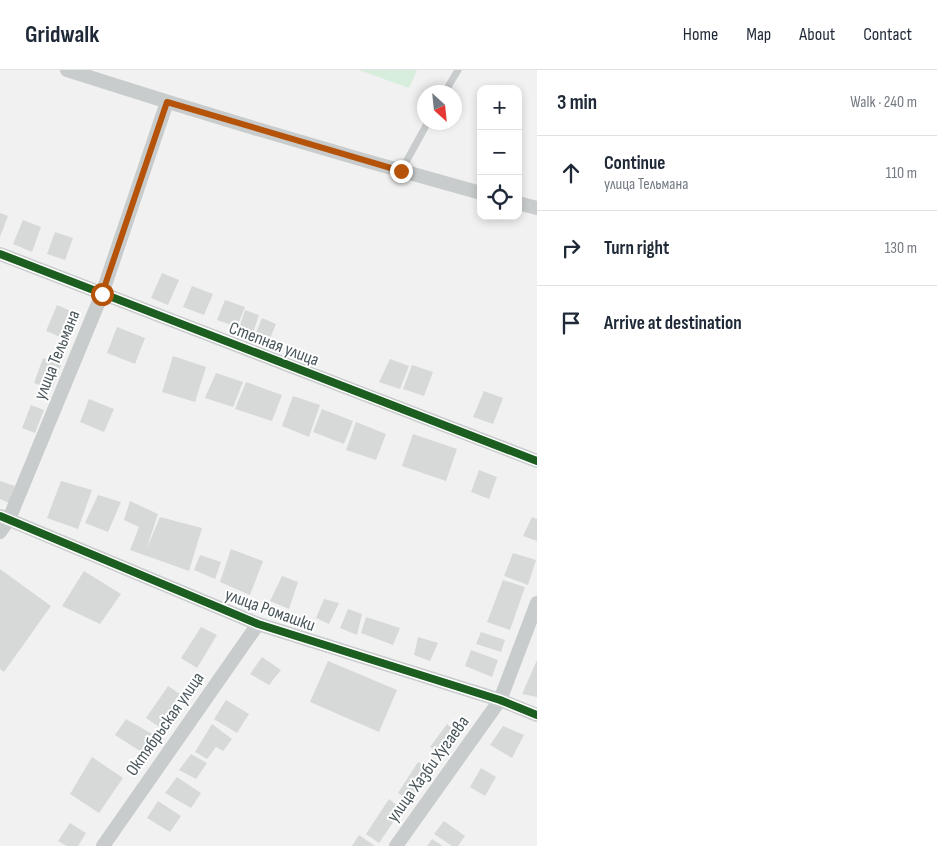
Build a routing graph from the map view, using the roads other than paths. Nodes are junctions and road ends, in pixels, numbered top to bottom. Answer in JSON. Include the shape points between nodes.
{"nodes":[{"id":1,"x":67,"y":70,"type":"edge"},
{"id":2,"x":458,"y":70,"type":"edge"},
{"id":3,"x":449,"y":85,"type":"edge"},
{"id":4,"x":167,"y":102,"type":"junction"},
{"id":5,"x":424,"y":130,"type":"edge"},
{"id":6,"x":401,"y":171,"type":"junction"},
{"id":7,"x":477,"y":192,"type":"edge"},
{"id":8,"x":522,"y":204,"type":"edge"},
{"id":9,"x":537,"y":208,"type":"edge"},
{"id":10,"x":0,"y":254,"type":"edge"},
{"id":11,"x":102,"y":294,"type":"junction"},
{"id":12,"x":537,"y":461,"type":"edge"},
{"id":13,"x":5,"y":517,"type":"edge"},
{"id":14,"x":0,"y":532,"type":"edge"},
{"id":15,"x":537,"y":603,"type":"edge"},
{"id":16,"x":258,"y":624,"type":"junction"},
{"id":17,"x":500,"y":700,"type":"junction"},
{"id":18,"x":537,"y":714,"type":"edge"},
{"id":19,"x":103,"y":846,"type":"edge"},
{"id":20,"x":396,"y":846,"type":"edge"}],
"edges":[{"from":1,"to":4,"type":"street"},
{"from":2,"to":3,"type":"lane"},
{"from":4,"to":6,"type":"street"},
{"from":4,"to":11,"type":"street","name":"улица Тельмана"},
{"from":5,"to":6,"type":"lane"},
{"from":6,"to":7,"type":"street"},
{"from":8,"to":9,"type":"street"},
{"from":10,"to":11,"type":"street","name":"Степная улица"},
{"from":11,"to":12,"type":"street","name":"Степная улица"},
{"from":11,"to":13,"type":"street","name":"улица Тельмана"},
{"from":13,"to":14,"type":"street","name":"улица Тельмана"},
{"from":13,"to":16,"type":"street","name":"улица Ромашки"},
{"from":15,"to":17,"type":"street","name":"улица Хазби Хугаева"},
{"from":16,"to":17,"type":"street","name":"улица Ромашки"},
{"from":16,"to":19,"type":"street","name":"Октябрьская улица"},
{"from":17,"to":18,"type":"street","name":"улица Ромашки"},
{"from":17,"to":20,"type":"street","name":"улица Хазби Хугаева"}]}
